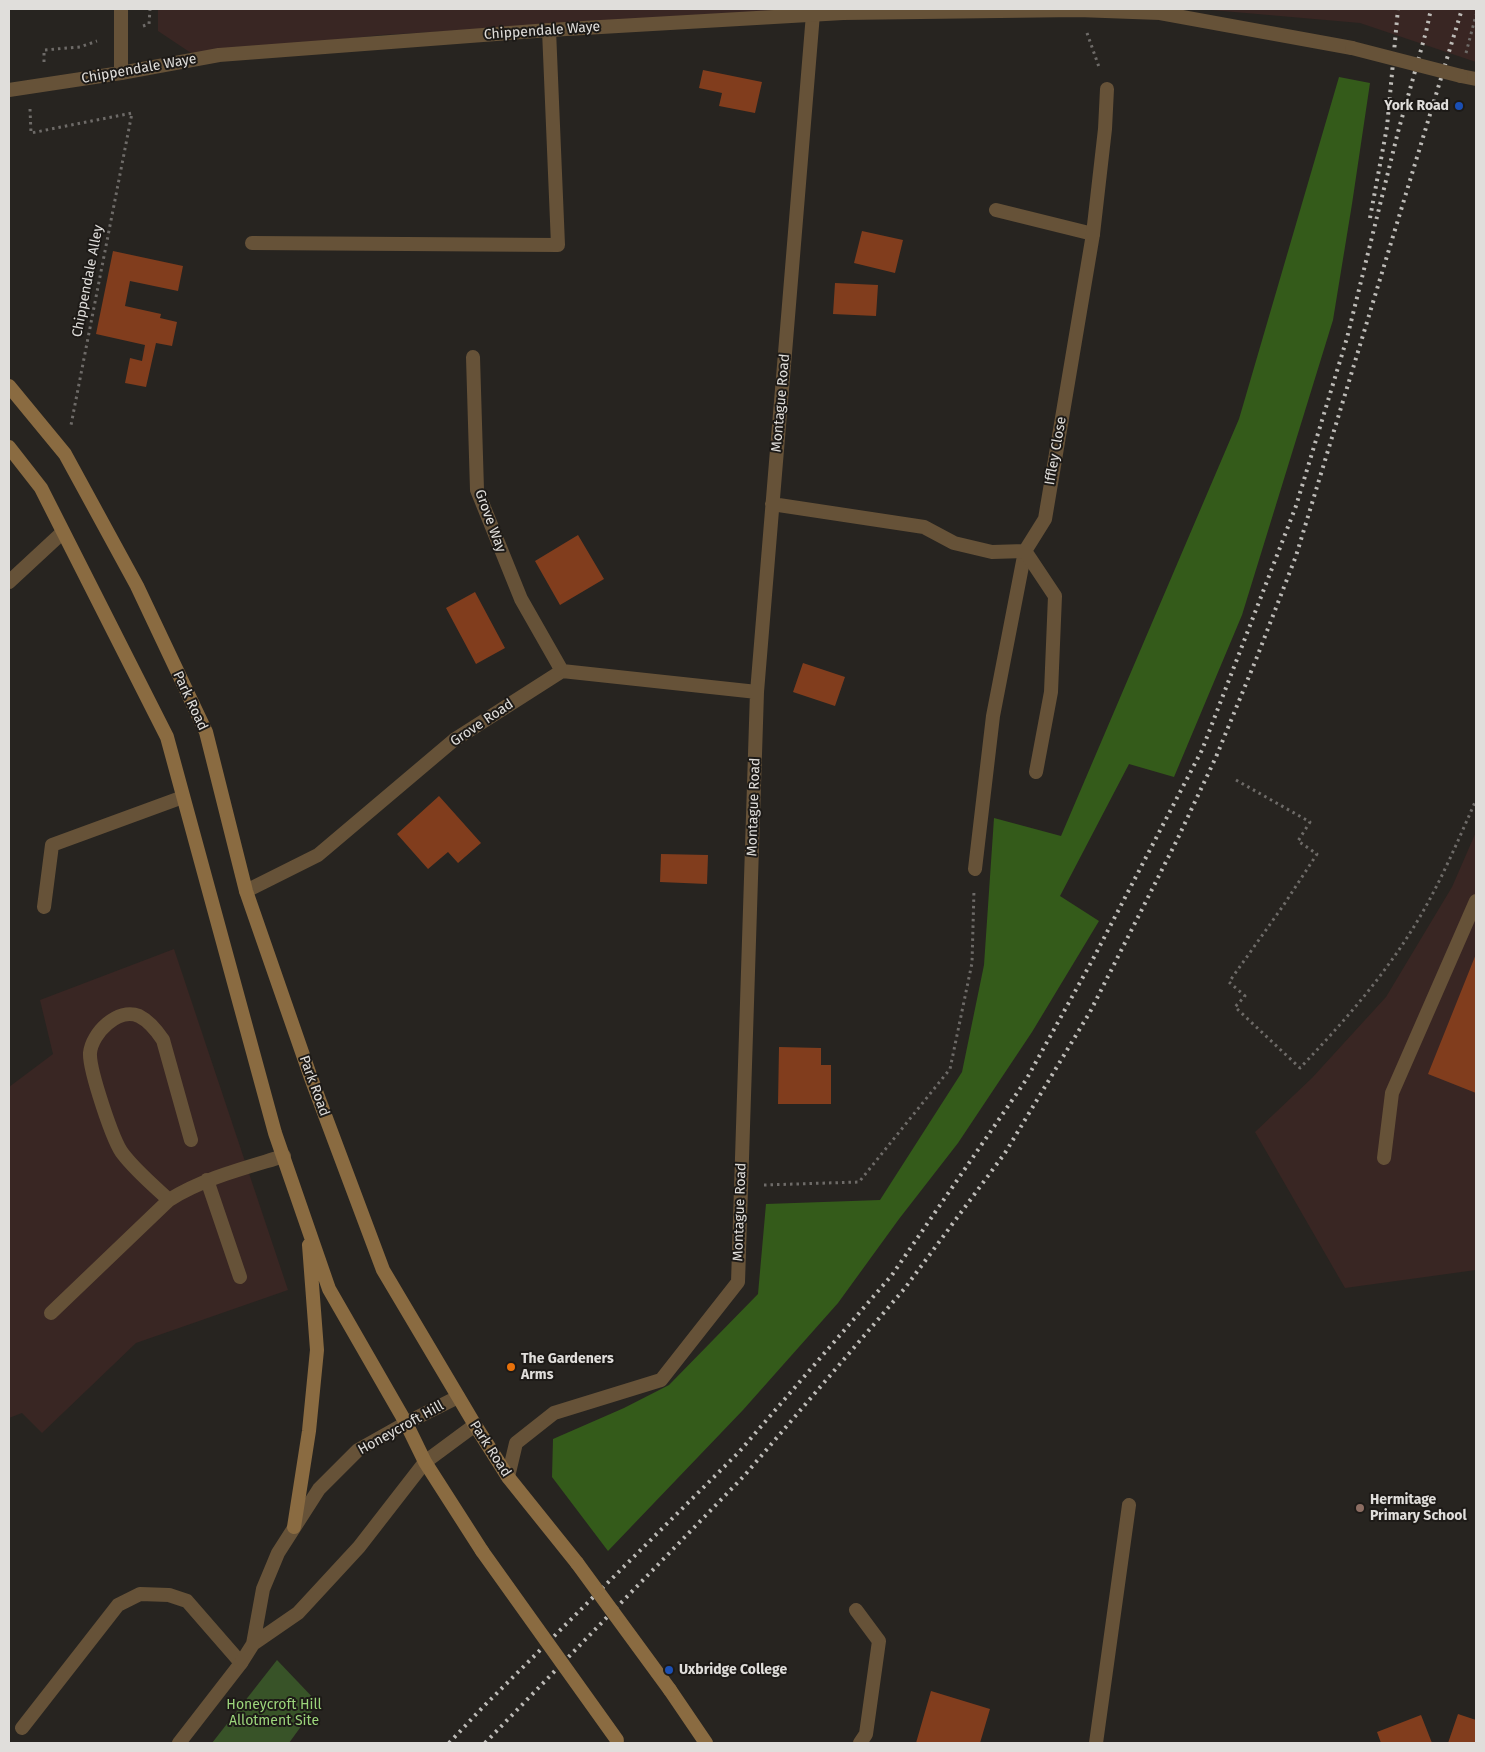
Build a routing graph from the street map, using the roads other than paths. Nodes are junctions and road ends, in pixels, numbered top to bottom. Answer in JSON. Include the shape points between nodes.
{"nodes":[{"id":1,"x":121,"y":9,"type":"edge"},
{"id":2,"x":1078,"y":9,"type":"edge"},
{"id":3,"x":813,"y":14,"type":"junction"},
{"id":4,"x":549,"y":30,"type":"junction"},
{"id":5,"x":121,"y":73,"type":"junction"},
{"id":6,"x":1476,"y":79,"type":"edge"},
{"id":7,"x":1107,"y":89,"type":"road end"},
{"id":8,"x":9,"y":90,"type":"edge"},
{"id":9,"x":996,"y":210,"type":"dead end"},
{"id":10,"x":1093,"y":234,"type":"junction"},
{"id":11,"x":252,"y":243,"type":"dead end"},
{"id":12,"x":472,"y":357,"type":"dead end"},
{"id":13,"x":9,"y":386,"type":"edge"},
{"id":14,"x":9,"y":447,"type":"edge"},
{"id":15,"x":772,"y":504,"type":"junction"},
{"id":16,"x":63,"y":532,"type":"junction"},
{"id":17,"x":1025,"y":551,"type":"junction"},
{"id":18,"x":9,"y":582,"type":"edge"},
{"id":19,"x":562,"y":671,"type":"junction"},
{"id":20,"x":757,"y":692,"type":"junction"},
{"id":21,"x":1036,"y":772,"type":"dead end"},
{"id":22,"x":183,"y":797,"type":"junction"},
{"id":23,"x":975,"y":869,"type":"road end"},
{"id":24,"x":246,"y":892,"type":"junction"},
{"id":25,"x":1476,"y":901,"type":"edge"},
{"id":26,"x":44,"y":907,"type":"dead end"},
{"id":27,"x":191,"y":1140,"type":"dead end"},
{"id":28,"x":284,"y":1156,"type":"junction"},
{"id":29,"x":1384,"y":1158,"type":"dead end"},
{"id":30,"x":207,"y":1180,"type":"junction"},
{"id":31,"x":169,"y":1200,"type":"junction"},
{"id":32,"x":308,"y":1228,"type":"junction"},
{"id":33,"x":240,"y":1277,"type":"dead end"},
{"id":34,"x":51,"y":1313,"type":"dead end"},
{"id":35,"x":458,"y":1397,"type":"junction"},
{"id":36,"x":406,"y":1423,"type":"junction"},
{"id":37,"x":475,"y":1425,"type":"junction"},
{"id":38,"x":424,"y":1462,"type":"junction"},
{"id":39,"x":508,"y":1477,"type":"junction"},
{"id":40,"x":1129,"y":1505,"type":"dead end"},
{"id":41,"x":294,"y":1527,"type":"junction"},
{"id":42,"x":856,"y":1610,"type":"dead end"},
{"id":43,"x":253,"y":1644,"type":"junction"},
{"id":44,"x":241,"y":1663,"type":"junction"},
{"id":45,"x":22,"y":1728,"type":"dead end"},
{"id":46,"x":618,"y":1741,"type":"edge"},
{"id":47,"x":179,"y":1743,"type":"edge"},
{"id":48,"x":706,"y":1743,"type":"edge"},
{"id":49,"x":860,"y":1743,"type":"edge"},
{"id":50,"x":1096,"y":1743,"type":"edge"}],
"edges":[{"from":1,"to":5,"type":"street"},
{"from":2,"to":3,"type":"street","name":"Chippendale Waye"},
{"from":2,"to":6,"type":"street","bridge":true,"via":[[1160,13],[1352,48]]},
{"from":3,"to":4,"type":"street","name":"Chippendale Waye"},
{"from":3,"to":15,"type":"street","name":"Montague Road"},
{"from":4,"to":5,"type":"street","name":"Chippendale Waye","via":[[219,55]]},
{"from":4,"to":11,"type":"street","via":[[558,245]]},
{"from":5,"to":8,"type":"street","name":"Chippendale Waye"},
{"from":7,"to":10,"type":"street","name":"Iffley Close"},
{"from":9,"to":10,"type":"street"},
{"from":10,"to":17,"type":"street","name":"Iffley Close","via":[[1045,520]]},
{"from":12,"to":19,"type":"street","name":"Grove Way","via":[[477,490],[521,599]]},
{"from":13,"to":24,"type":"main road","name":"Park Road","via":[[65,454],[137,586],[206,732]]},
{"from":14,"to":16,"type":"main road","via":[[41,488]]},
{"from":15,"to":17,"type":"street","via":[[924,527],[954,543],[992,552]]},
{"from":15,"to":20,"type":"street","name":"Montague Road"},
{"from":16,"to":18,"type":"street"},
{"from":16,"to":22,"type":"main road","via":[[167,737]]},
{"from":17,"to":21,"type":"street","via":[[1055,596],[1051,692]]},
{"from":17,"to":23,"type":"street","via":[[993,716]]},
{"from":19,"to":20,"type":"street"},
{"from":19,"to":24,"type":"street","name":"Grove Road","via":[[454,740],[318,855]]},
{"from":20,"to":39,"type":"street","name":"Montague Road","via":[[738,1282],[661,1380],[554,1413],[516,1443]]},
{"from":22,"to":26,"type":"street","via":[[52,845]]},
{"from":22,"to":28,"type":"main road"},
{"from":24,"to":35,"type":"main road","name":"Park Road","via":[[383,1270]]},
{"from":25,"to":29,"type":"street","via":[[1392,1093]]},
{"from":27,"to":31,"type":"street","via":[[163,1040],[149,1023],[138,1016],[127,1015],[113,1020],[93,1040],[91,1066],[114,1138],[123,1155]]},
{"from":28,"to":30,"type":"street"},
{"from":28,"to":32,"type":"main road"},
{"from":30,"to":31,"type":"street"},
{"from":30,"to":33,"type":"street"},
{"from":31,"to":34,"type":"street"},
{"from":32,"to":36,"type":"main road","via":[[329,1289]]},
{"from":32,"to":41,"type":"main road","via":[[317,1350],[309,1431]]},
{"from":35,"to":36,"type":"street","name":"Honeycroft Hill"},
{"from":35,"to":37,"type":"main road","name":"Park Road"},
{"from":36,"to":38,"type":"main road"},
{"from":36,"to":41,"type":"street","name":"Honeycroft Hill","via":[[358,1450],[319,1488]]},
{"from":37,"to":38,"type":"street","name":"Honeycroft Hill"},
{"from":37,"to":39,"type":"main road","name":"Park Road"},
{"from":38,"to":43,"type":"street","name":"Honeycroft Hill","via":[[359,1547],[298,1613]]},
{"from":38,"to":46,"type":"main road","bridge":true,"via":[[482,1551]]},
{"from":39,"to":48,"type":"main road","name":"Park Road","bridge":true,"via":[[576,1563]]},
{"from":40,"to":50,"type":"street"},
{"from":41,"to":43,"type":"street","name":"Honeycroft Hill","via":[[278,1553],[263,1589]]},
{"from":42,"to":49,"type":"street","via":[[879,1641],[866,1734]]},
{"from":43,"to":44,"type":"street","name":"Honeycroft Hill"},
{"from":44,"to":45,"type":"street","via":[[186,1601],[169,1595],[140,1594],[118,1605]]},
{"from":44,"to":47,"type":"street","name":"Honeycroft Hill"}]}
